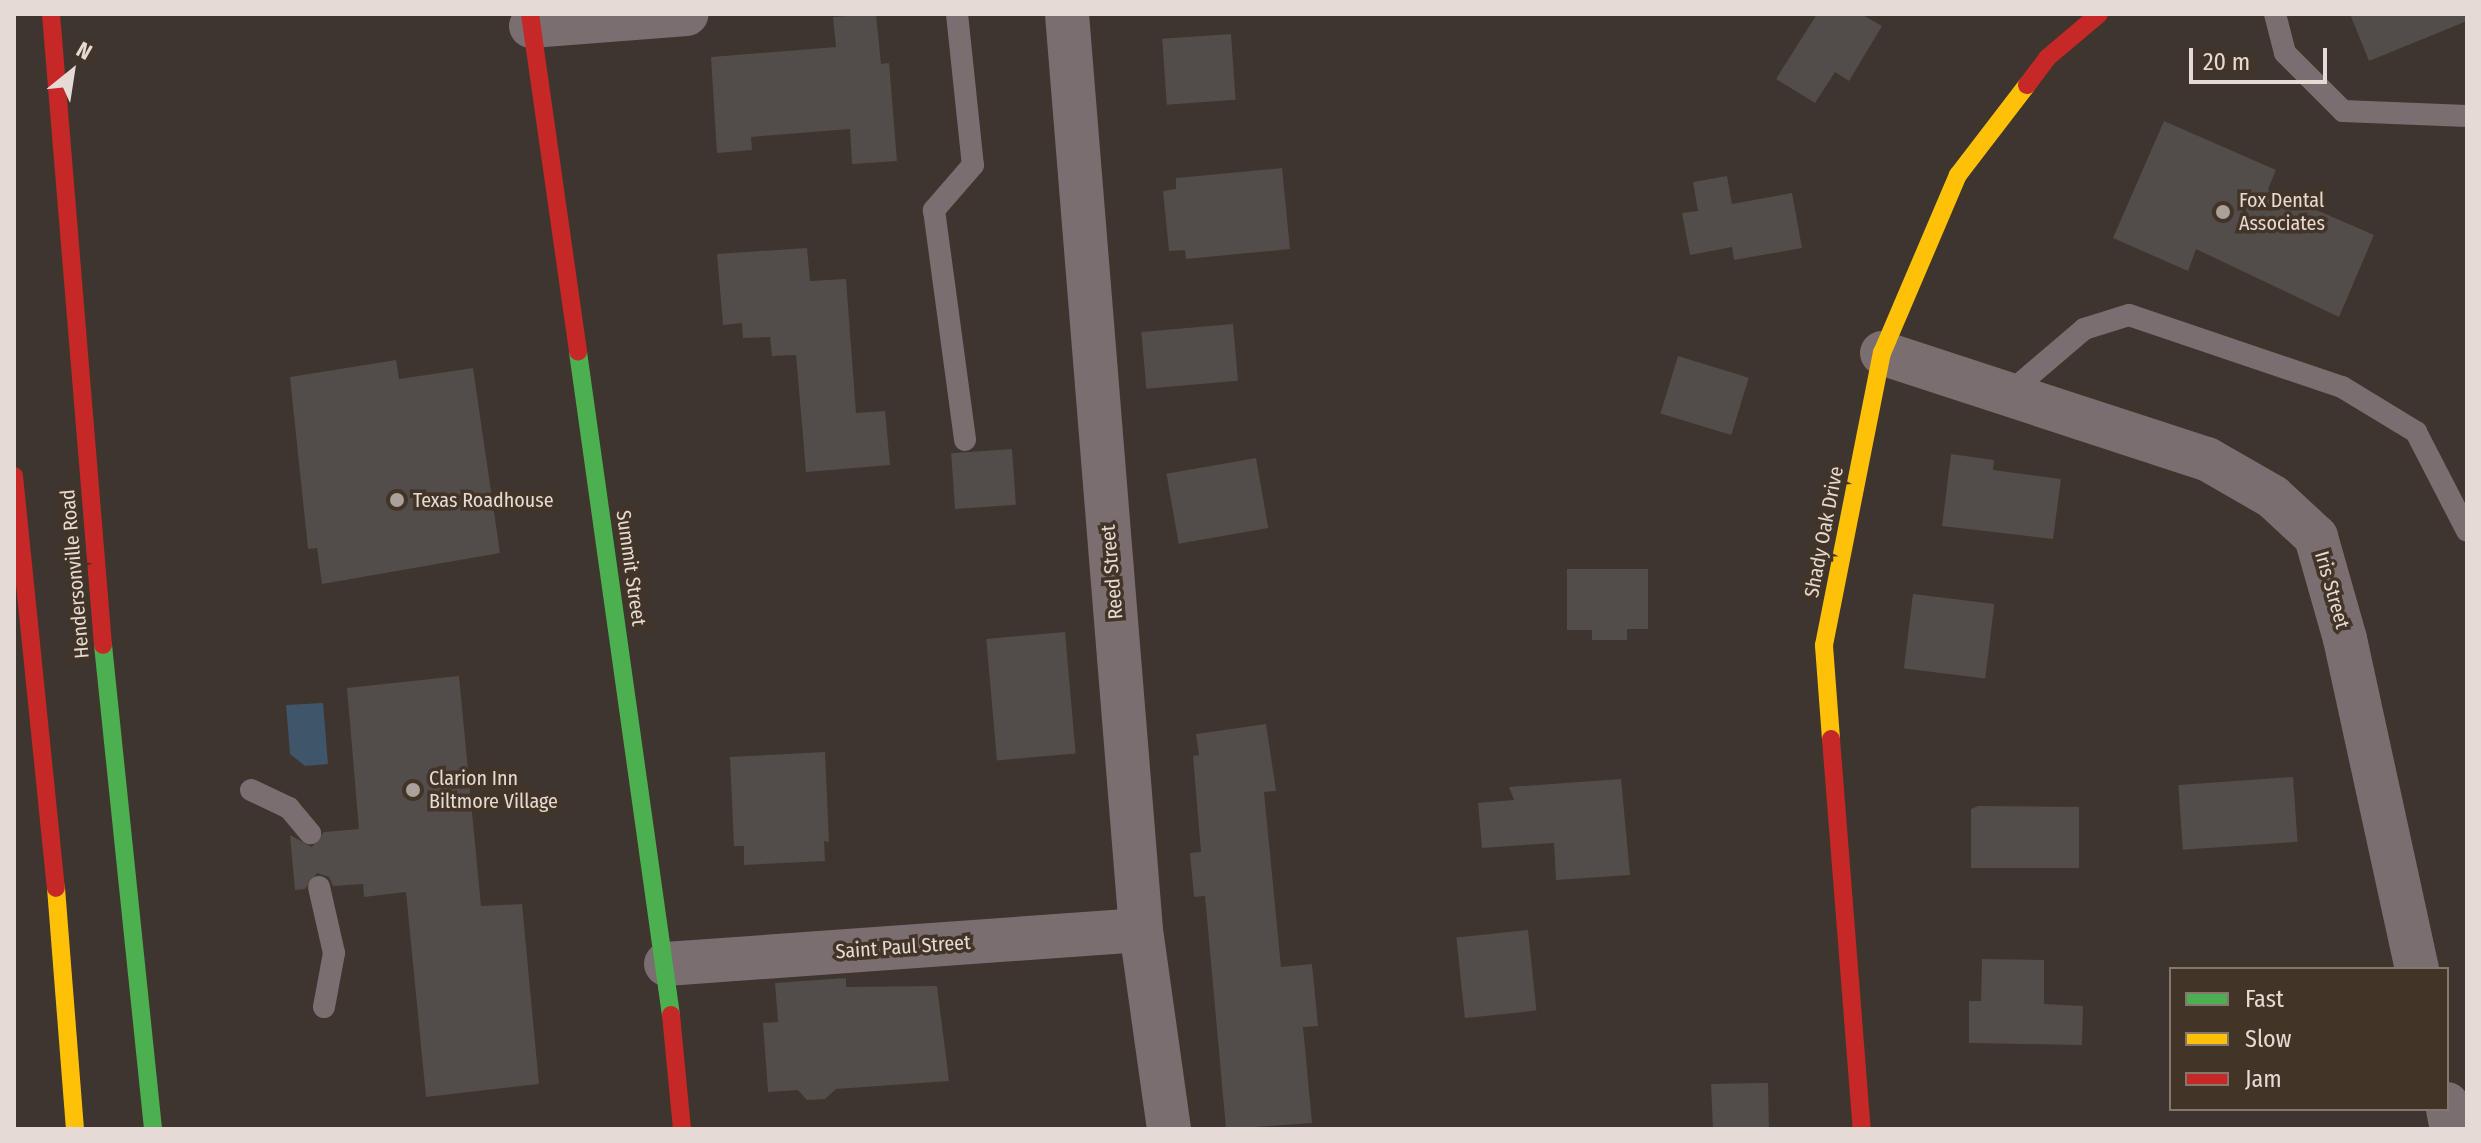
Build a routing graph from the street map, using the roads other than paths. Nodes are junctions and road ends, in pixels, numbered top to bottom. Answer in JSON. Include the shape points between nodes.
{"nodes":[{"id":1,"x":51,"y":14,"type":"edge"},
{"id":2,"x":687,"y":14,"type":"edge"},
{"id":3,"x":957,"y":14,"type":"edge"},
{"id":4,"x":1067,"y":14,"type":"edge"},
{"id":5,"x":2098,"y":14,"type":"edge"},
{"id":6,"x":2275,"y":14,"type":"edge"},
{"id":7,"x":531,"y":20,"type":"edge"},
{"id":8,"x":2467,"y":116,"type":"edge"},
{"id":9,"x":1882,"y":353,"type":"junction"},
{"id":10,"x":2008,"y":394,"type":"junction"},
{"id":11,"x":965,"y":440,"type":"dead end"},
{"id":12,"x":14,"y":476,"type":"edge"},
{"id":13,"x":2467,"y":531,"type":"edge"},
{"id":14,"x":251,"y":790,"type":"dead end"},
{"id":15,"x":310,"y":833,"type":"dead end"},
{"id":16,"x":319,"y":887,"type":"dead end"},
{"id":17,"x":1141,"y":930,"type":"junction"},
{"id":18,"x":666,"y":964,"type":"junction"},
{"id":19,"x":2417,"y":967,"type":"edge"},
{"id":20,"x":324,"y":1007,"type":"dead end"},
{"id":21,"x":75,"y":1129,"type":"edge"},
{"id":22,"x":153,"y":1129,"type":"edge"},
{"id":23,"x":682,"y":1129,"type":"edge"},
{"id":24,"x":1169,"y":1129,"type":"edge"},
{"id":25,"x":1862,"y":1129,"type":"edge"}],
"edges":[{"from":1,"to":22,"type":"street","name":"Hendersonville Road","via":[[106,679]]},
{"from":2,"to":7,"type":"street"},
{"from":3,"to":11,"type":"lane","via":[[973,165],[934,210]]},
{"from":4,"to":17,"type":"street","name":"Reed Street"},
{"from":5,"to":9,"type":"street","name":"Shady Oak Drive","via":[[2047,58],[1958,175]]},
{"from":6,"to":8,"type":"lane","via":[[2285,53],[2343,111]]},
{"from":7,"to":18,"type":"street","name":"Summit Street"},
{"from":9,"to":10,"type":"street","name":"Iris Street"},
{"from":9,"to":25,"type":"street","name":"Shady Oak Drive","via":[[1824,645]]},
{"from":10,"to":13,"type":"lane","via":[[2084,329],[2129,315],[2342,387],[2416,432]]},
{"from":10,"to":19,"type":"street","name":"Iris Street","via":[[2207,459],[2273,497],[2316,537],[2345,639]]},
{"from":12,"to":21,"type":"street","via":[[52,833]]},
{"from":14,"to":15,"type":"lane","via":[[289,808]]},
{"from":16,"to":20,"type":"lane","via":[[334,953]]},
{"from":17,"to":18,"type":"street","name":"Saint Paul Street"},
{"from":17,"to":24,"type":"street","name":"Reed Street"},
{"from":18,"to":23,"type":"street","name":"Summit Street"}]}
